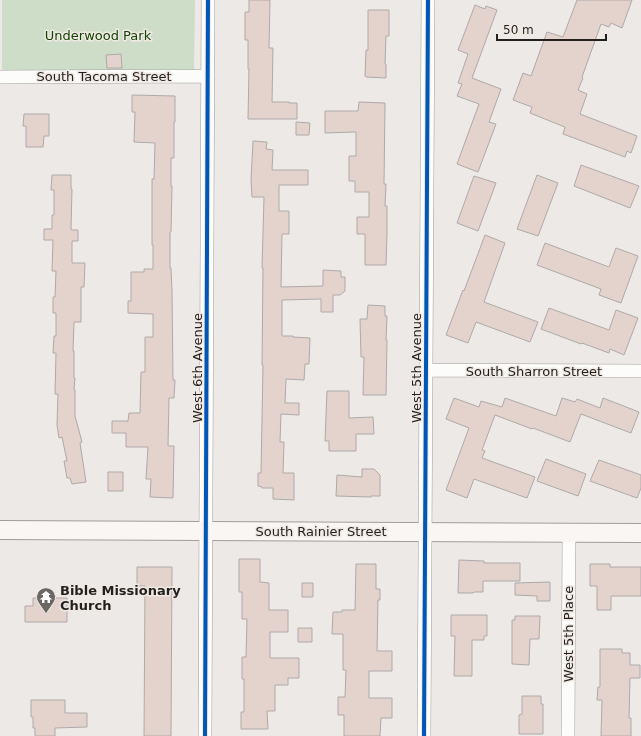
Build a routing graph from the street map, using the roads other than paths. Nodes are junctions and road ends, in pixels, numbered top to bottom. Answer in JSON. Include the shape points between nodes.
{"nodes":[{"id":1,"x":208,"y":0,"type":"edge"},
{"id":2,"x":428,"y":0,"type":"edge"},
{"id":3,"x":208,"y":76,"type":"junction"},
{"id":4,"x":0,"y":77,"type":"edge"},
{"id":5,"x":426,"y":370,"type":"junction"},
{"id":6,"x":641,"y":371,"type":"edge"},
{"id":7,"x":0,"y":530,"type":"edge"},
{"id":8,"x":206,"y":531,"type":"junction"},
{"id":9,"x":426,"y":532,"type":"junction"},
{"id":10,"x":569,"y":532,"type":"junction"},
{"id":11,"x":641,"y":533,"type":"edge"},
{"id":12,"x":205,"y":736,"type":"edge"},
{"id":13,"x":424,"y":736,"type":"edge"},
{"id":14,"x":568,"y":736,"type":"edge"}],
"edges":[{"from":1,"to":3,"type":"street","name":"West 6th Avenue"},
{"from":2,"to":5,"type":"street","name":"West 5th Avenue"},
{"from":3,"to":4,"type":"street","name":"South Tacoma Street"},
{"from":3,"to":8,"type":"street","name":"West 6th Avenue"},
{"from":5,"to":6,"type":"street","name":"South Sharron Street"},
{"from":5,"to":9,"type":"street","name":"West 5th Avenue"},
{"from":7,"to":8,"type":"street","name":"South Rainier Street"},
{"from":8,"to":9,"type":"street","name":"South Rainier Street"},
{"from":8,"to":12,"type":"street","name":"West 6th Avenue"},
{"from":9,"to":10,"type":"street","name":"South Rainier Street"},
{"from":9,"to":13,"type":"street","name":"West 5th Avenue"},
{"from":10,"to":11,"type":"street","name":"South Rainier Street"},
{"from":10,"to":14,"type":"street","name":"West 5th Place"}]}
